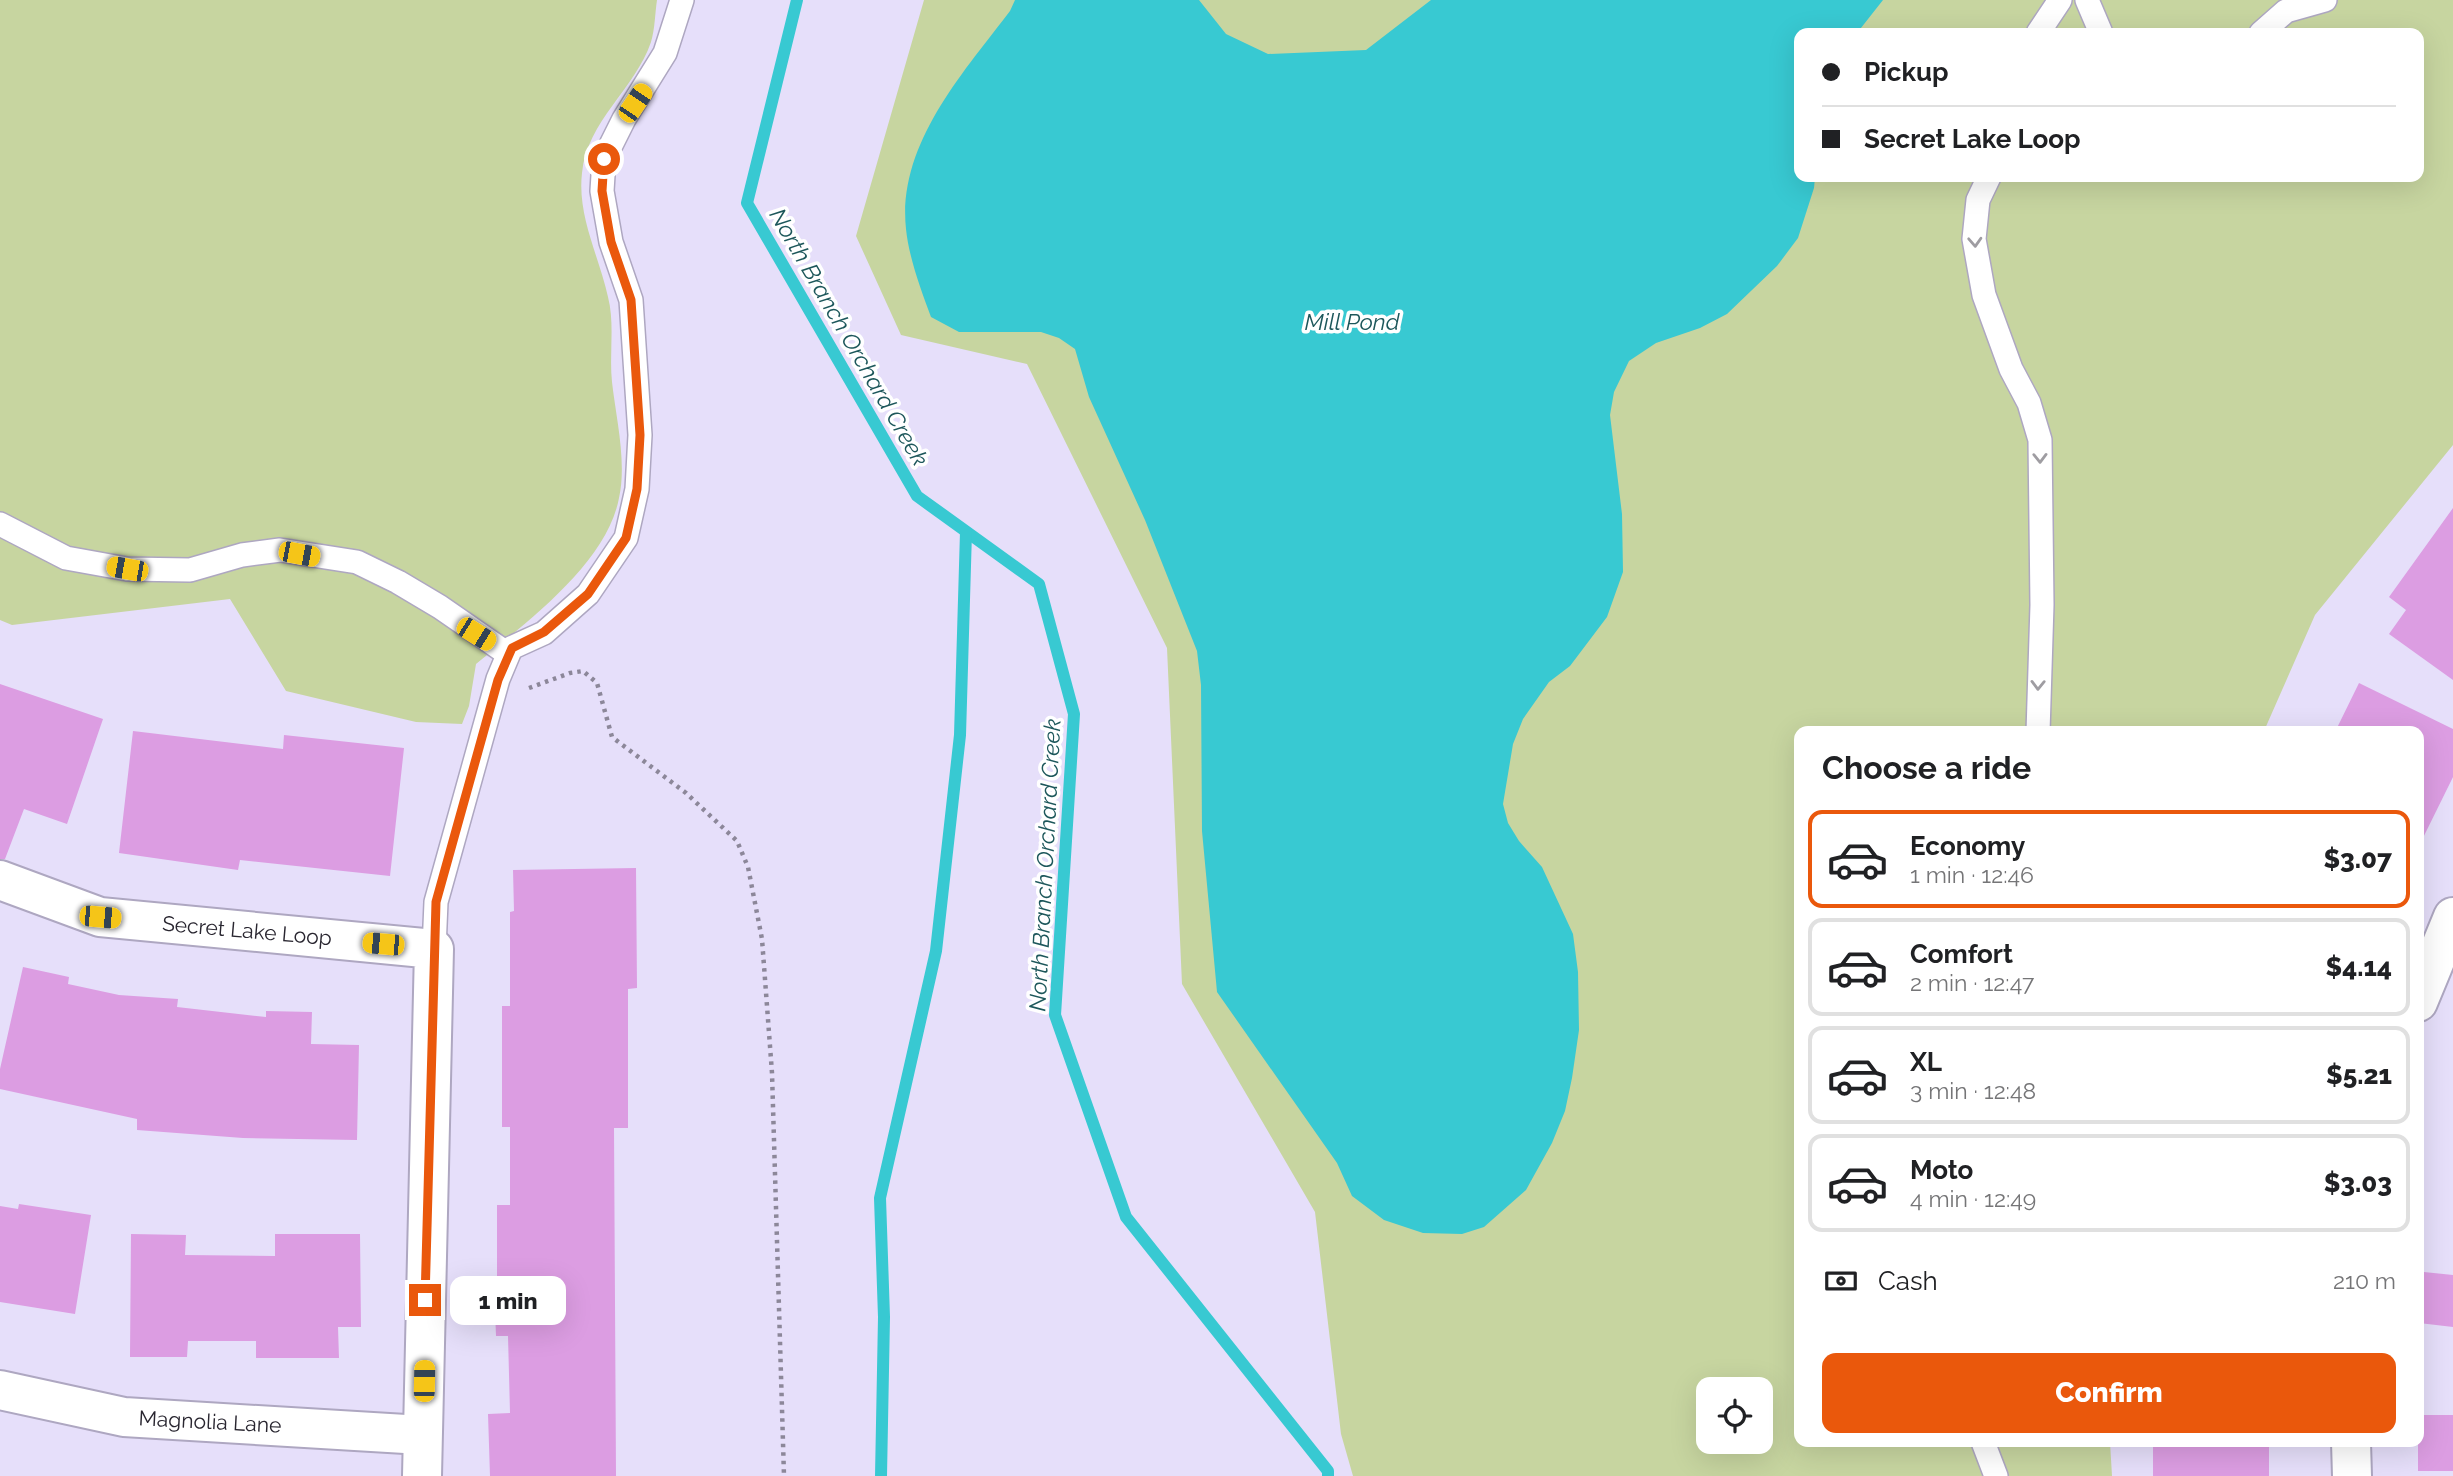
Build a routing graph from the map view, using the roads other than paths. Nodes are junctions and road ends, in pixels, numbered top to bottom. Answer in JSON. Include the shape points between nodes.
{"nodes":[{"id":1,"x":682,"y":0,"type":"edge"},
{"id":2,"x":2060,"y":0,"type":"edge"},
{"id":3,"x":2087,"y":0,"type":"edge"},
{"id":4,"x":2325,"y":0,"type":"edge"},
{"id":5,"x":2041,"y":28,"type":"edge"},
{"id":6,"x":2099,"y":28,"type":"edge"},
{"id":7,"x":2267,"y":28,"type":"edge"},
{"id":8,"x":1987,"y":182,"type":"edge"},
{"id":9,"x":0,"y":524,"type":"edge"},
{"id":10,"x":508,"y":654,"type":"junction"},
{"id":11,"x":2038,"y":726,"type":"edge"},
{"id":12,"x":0,"y":880,"type":"edge"},
{"id":13,"x":2453,"y":917,"type":"edge"},
{"id":14,"x":434,"y":949,"type":"junction"},
{"id":15,"x":2424,"y":987,"type":"edge"},
{"id":16,"x":0,"y":1390,"type":"edge"},
{"id":17,"x":422,"y":1435,"type":"junction"},
{"id":18,"x":1985,"y":1447,"type":"edge"},
{"id":19,"x":2351,"y":1447,"type":"edge"},
{"id":20,"x":422,"y":1476,"type":"edge"},
{"id":21,"x":1996,"y":1476,"type":"edge"},
{"id":22,"x":2351,"y":1476,"type":"edge"}],
"edges":[{"from":1,"to":10,"type":"lane","via":[[665,53],[604,159],[602,191],[611,242],[631,300],[640,435],[637,489],[626,538],[588,594],[544,632]]},
{"from":2,"to":5,"type":"lane"},
{"from":3,"to":6,"type":"lane"},
{"from":4,"to":7,"type":"lane","via":[[2286,11]]},
{"from":8,"to":11,"type":"lane","one_way":true,"via":[[1978,200],[1974,239],[1984,295],[2040,440]]},
{"from":9,"to":10,"type":"lane","via":[[66,558],[127,569],[190,570],[280,550],[357,562],[440,607]]},
{"from":10,"to":14,"type":"lane","via":[[436,902]]},
{"from":12,"to":14,"type":"street","name":"Secret Lake Loop","via":[[100,917]]},
{"from":13,"to":15,"type":"street"},
{"from":14,"to":17,"type":"street"},
{"from":16,"to":17,"type":"street","name":"Magnolia Lane","via":[[124,1417]]},
{"from":17,"to":20,"type":"street"},
{"from":18,"to":21,"type":"lane"},
{"from":19,"to":22,"type":"street"}]}
